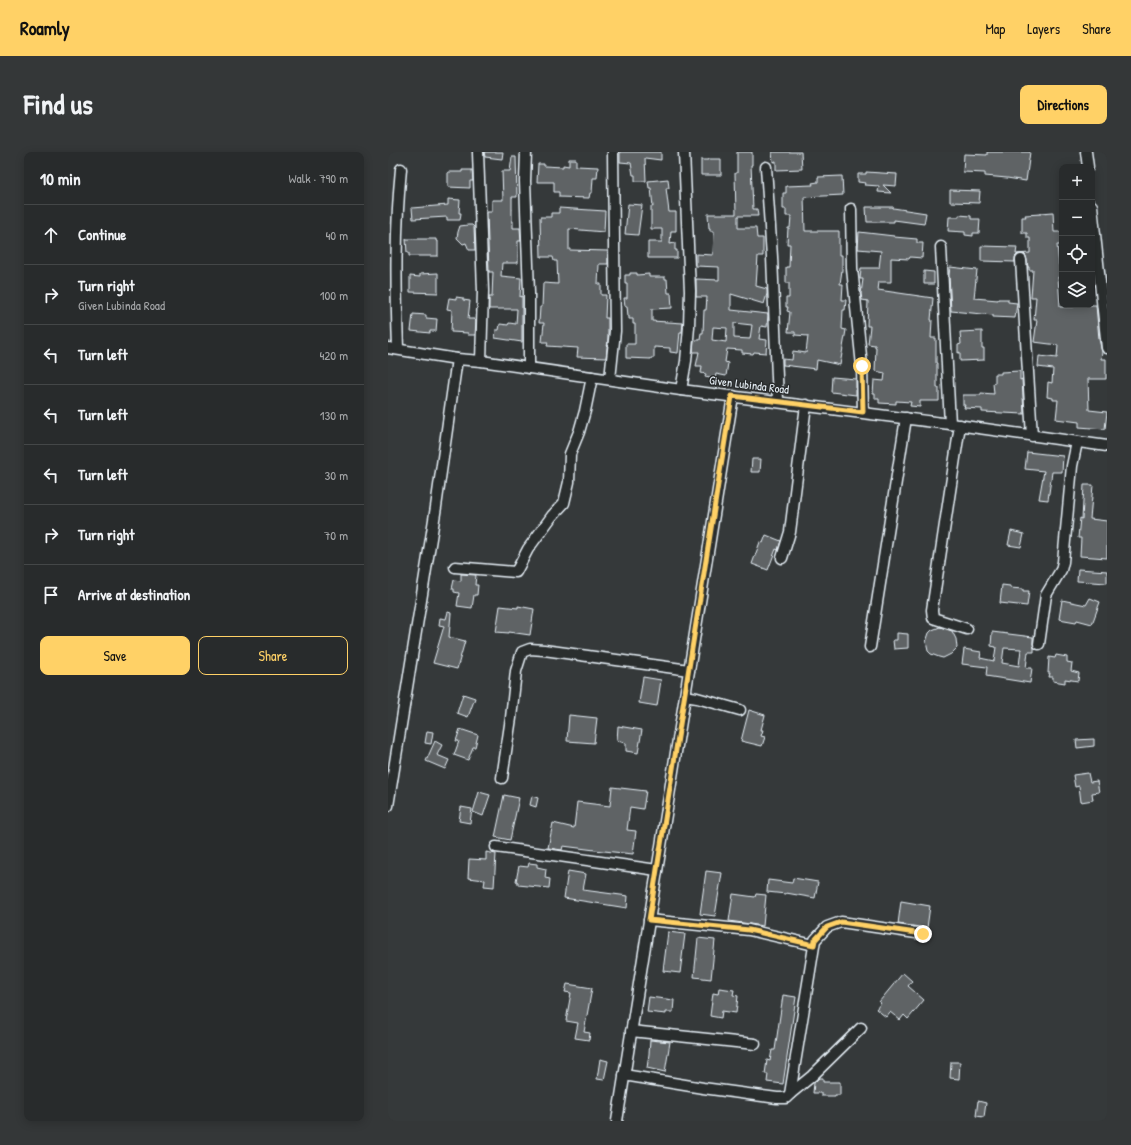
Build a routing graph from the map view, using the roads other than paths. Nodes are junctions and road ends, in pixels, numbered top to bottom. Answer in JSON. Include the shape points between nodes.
{"nodes":[{"id":1,"x":478,"y":152,"type":"edge"},
{"id":2,"x":526,"y":152,"type":"edge"},
{"id":3,"x":613,"y":152,"type":"edge"},
{"id":4,"x":684,"y":152,"type":"edge"},
{"id":5,"x":1086,"y":152,"type":"edge"},
{"id":6,"x":1088,"y":164,"type":"edge"},
{"id":7,"x":766,"y":167,"type":"dead end"},
{"id":8,"x":401,"y":169,"type":"dead end"},
{"id":9,"x":851,"y":208,"type":"dead end"},
{"id":10,"x":1095,"y":234,"type":"edge"},
{"id":11,"x":940,"y":247,"type":"dead end"},
{"id":12,"x":1021,"y":260,"type":"dead end"},
{"id":13,"x":393,"y":348,"type":"edge"},
{"id":14,"x":1107,"y":348,"type":"edge"},
{"id":15,"x":457,"y":359,"type":"junction"},
{"id":16,"x":481,"y":361,"type":"junction"},
{"id":17,"x":529,"y":368,"type":"junction"},
{"id":18,"x":592,"y":377,"type":"junction"},
{"id":19,"x":610,"y":379,"type":"junction"},
{"id":20,"x":681,"y":390,"type":"junction"},
{"id":21,"x":732,"y":396,"type":"junction"},
{"id":22,"x":778,"y":401,"type":"junction"},
{"id":23,"x":806,"y":405,"type":"junction"},
{"id":24,"x":863,"y":412,"type":"junction"},
{"id":25,"x":906,"y":418,"type":"junction"},
{"id":26,"x":955,"y":424,"type":"junction"},
{"id":27,"x":1032,"y":436,"type":"junction"},
{"id":28,"x":1078,"y":442,"type":"junction"},
{"id":29,"x":1107,"y":446,"type":"edge"},
{"id":30,"x":782,"y":558,"type":"dead end"},
{"id":31,"x":455,"y":567,"type":"dead end"},
{"id":32,"x":967,"y":630,"type":"dead end"},
{"id":33,"x":1039,"y":644,"type":"dead end"},
{"id":34,"x":870,"y":647,"type":"dead end"},
{"id":35,"x":689,"y":670,"type":"junction"},
{"id":36,"x":685,"y":696,"type":"junction"},
{"id":37,"x":740,"y":710,"type":"dead end"},
{"id":38,"x":502,"y":778,"type":"dead end"},
{"id":39,"x":388,"y":806,"type":"edge"},
{"id":40,"x":496,"y":847,"type":"dead end"},
{"id":41,"x":657,"y":870,"type":"junction"},
{"id":42,"x":649,"y":920,"type":"junction"},
{"id":43,"x":923,"y":934,"type":"dead end"},
{"id":44,"x":815,"y":942,"type":"junction"},
{"id":45,"x":861,"y":1028,"type":"dead end"},
{"id":46,"x":631,"y":1031,"type":"junction"},
{"id":47,"x":756,"y":1044,"type":"dead end"},
{"id":48,"x":624,"y":1075,"type":"junction"},
{"id":49,"x":790,"y":1094,"type":"junction"},
{"id":50,"x":617,"y":1121,"type":"edge"}],
"edges":[{"from":1,"to":16,"type":"street","via":[[483,291]]},
{"from":2,"to":17,"type":"street"},
{"from":3,"to":19,"type":"street","via":[[615,331]]},
{"from":4,"to":20,"type":"street","via":[[690,291],[686,361]]},
{"from":5,"to":6,"type":"street"},
{"from":7,"to":22,"type":"street"},
{"from":8,"to":13,"type":"street"},
{"from":9,"to":24,"type":"street","via":[[852,268],[862,366]]},
{"from":10,"to":14,"type":"street"},
{"from":11,"to":26,"type":"street"},
{"from":12,"to":27,"type":"street"},
{"from":13,"to":15,"type":"street","name":"Given Lubinda Road"},
{"from":15,"to":16,"type":"street","name":"Given Lubinda Road"},
{"from":15,"to":39,"type":"street"},
{"from":16,"to":17,"type":"street","name":"Given Lubinda Road"},
{"from":17,"to":18,"type":"street","name":"Given Lubinda Road"},
{"from":18,"to":19,"type":"street","name":"Given Lubinda Road"},
{"from":18,"to":31,"type":"street","via":[[585,411],[570,454],[567,496],[528,549],[516,572]]},
{"from":19,"to":20,"type":"street","name":"Given Lubinda Road"},
{"from":20,"to":21,"type":"street","name":"Given Lubinda Road"},
{"from":21,"to":22,"type":"street","name":"Given Lubinda Road"},
{"from":21,"to":35,"type":"street"},
{"from":22,"to":23,"type":"street","name":"Given Lubinda Road"},
{"from":23,"to":24,"type":"street","name":"Given Lubinda Road"},
{"from":23,"to":30,"type":"street","via":[[790,532]]},
{"from":24,"to":25,"type":"street","name":"Given Lubinda Road"},
{"from":25,"to":26,"type":"street","name":"Given Lubinda Road"},
{"from":25,"to":34,"type":"street"},
{"from":26,"to":27,"type":"street","name":"Given Lubinda Road"},
{"from":26,"to":32,"type":"street","via":[[932,610],[933,618]]},
{"from":27,"to":28,"type":"street","name":"Given Lubinda Road"},
{"from":28,"to":29,"type":"street","name":"Given Lubinda Road"},
{"from":28,"to":33,"type":"street","via":[[1072,466],[1063,562],[1046,594]]},
{"from":35,"to":36,"type":"street"},
{"from":35,"to":38,"type":"street","via":[[544,650],[530,649],[522,652],[516,671]]},
{"from":36,"to":37,"type":"street"},
{"from":36,"to":41,"type":"street"},
{"from":40,"to":41,"type":"street"},
{"from":41,"to":42,"type":"street"},
{"from":42,"to":44,"type":"street","via":[[749,930]]},
{"from":42,"to":46,"type":"street"},
{"from":43,"to":44,"type":"street","via":[[841,922],[827,927]]},
{"from":44,"to":49,"type":"street"},
{"from":45,"to":49,"type":"street"},
{"from":46,"to":47,"type":"street"},
{"from":46,"to":48,"type":"street"},
{"from":48,"to":49,"type":"street","via":[[777,1098],[786,1098]]},
{"from":48,"to":50,"type":"street"}]}
